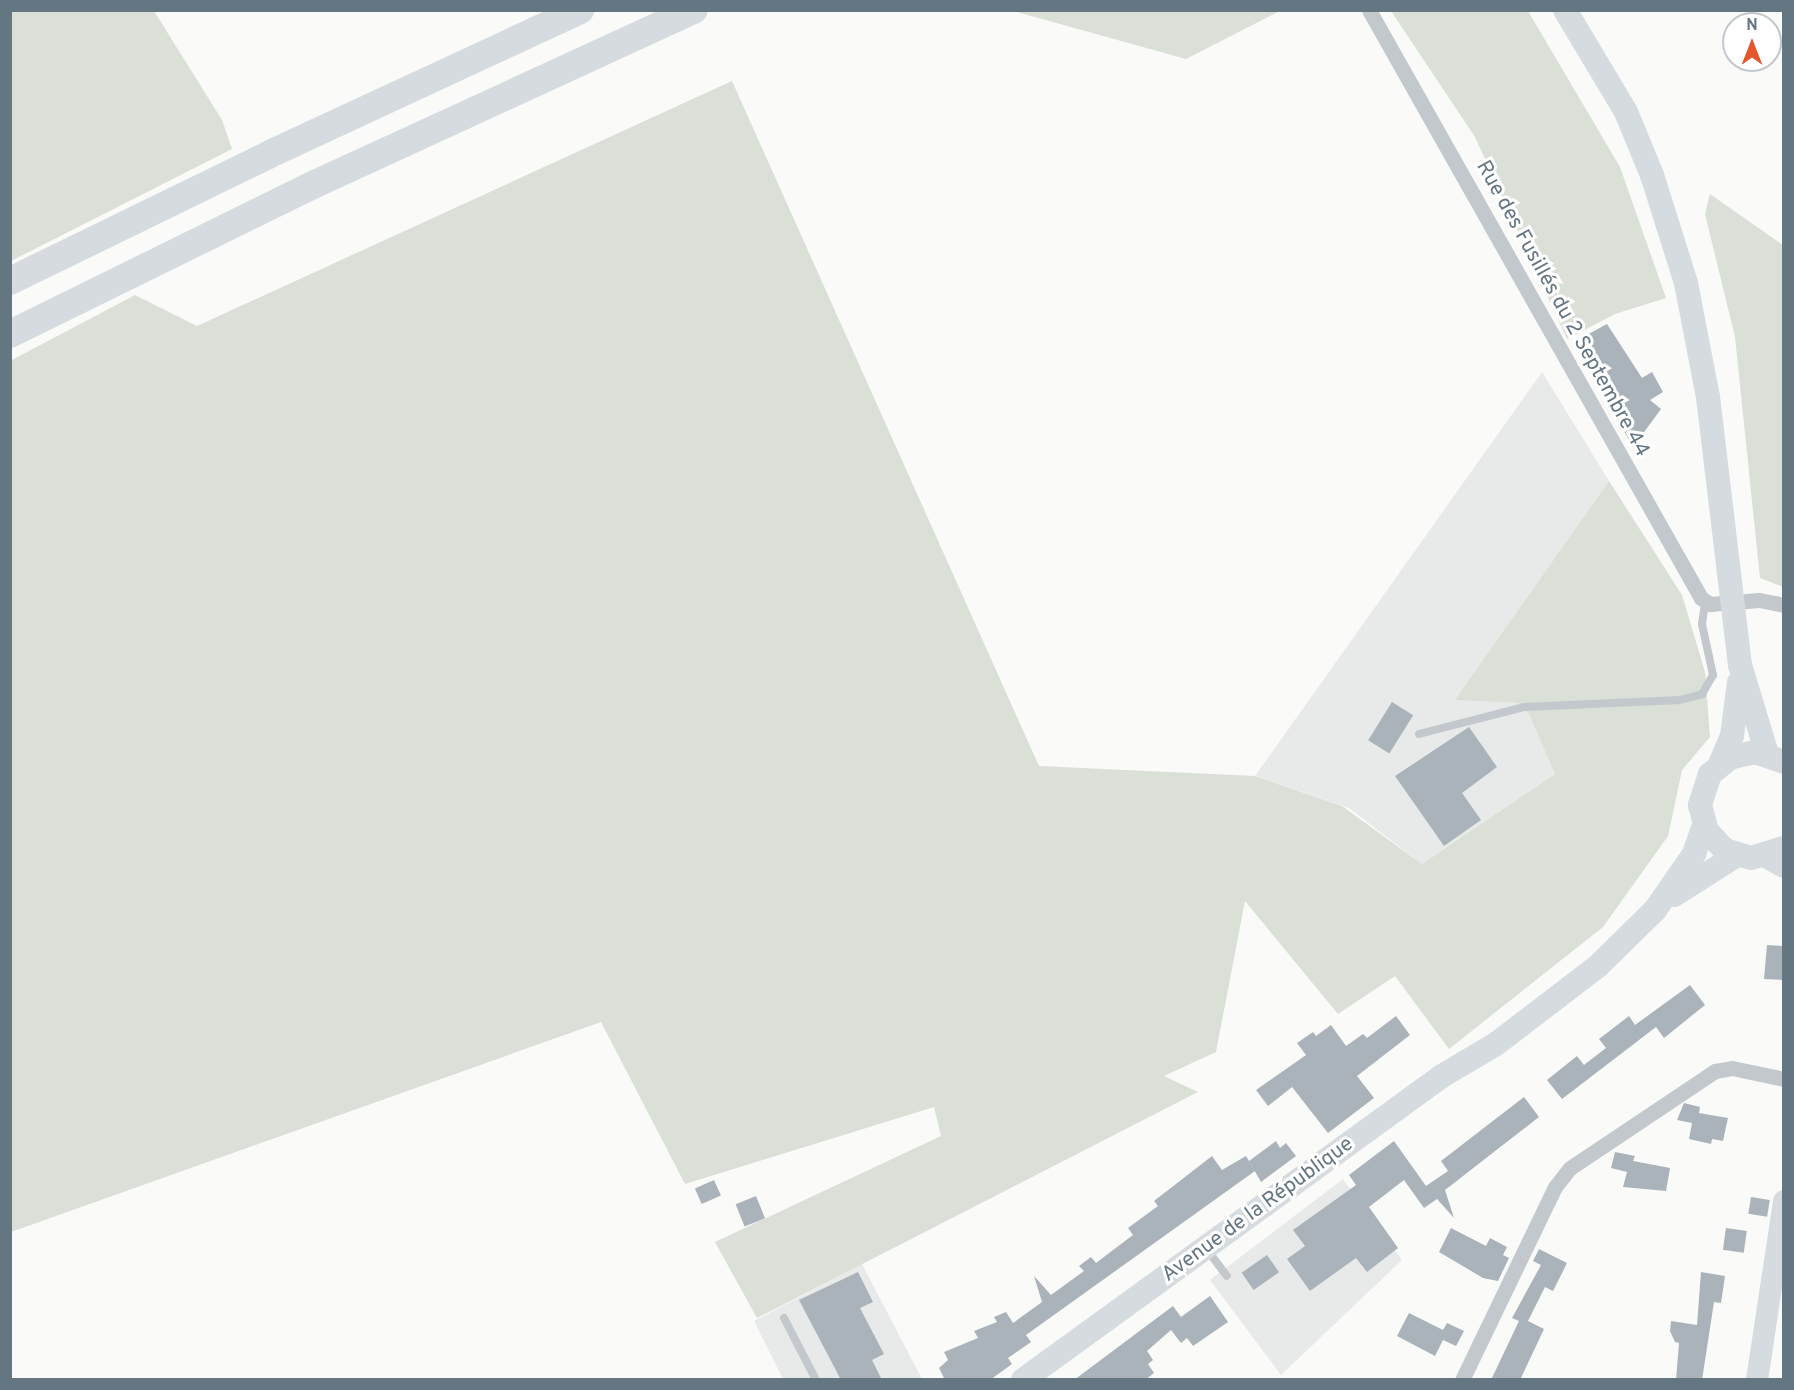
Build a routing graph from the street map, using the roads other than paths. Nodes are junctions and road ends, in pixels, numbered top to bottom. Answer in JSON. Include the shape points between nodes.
{"nodes":[{"id":1,"x":580,"y":10,"type":"edge"},
{"id":2,"x":694,"y":10,"type":"edge"},
{"id":3,"x":1370,"y":10,"type":"edge"},
{"id":4,"x":1565,"y":10,"type":"edge"},
{"id":5,"x":1578,"y":10,"type":"edge"},
{"id":6,"x":1626,"y":112,"type":"junction"},
{"id":7,"x":10,"y":281,"type":"edge"},
{"id":8,"x":10,"y":334,"type":"edge"},
{"id":9,"x":1705,"y":602,"type":"junction"},
{"id":10,"x":1734,"y":602,"type":"junction"},
{"id":11,"x":1784,"y":605,"type":"edge"},
{"id":12,"x":1740,"y":665,"type":"junction"},
{"id":13,"x":1419,"y":734,"type":"dead end"},
{"id":14,"x":1775,"y":758,"type":"edge"},
{"id":15,"x":1720,"y":764,"type":"junction"},
{"id":16,"x":1704,"y":825,"type":"junction"},
{"id":17,"x":1737,"y":855,"type":"junction"},
{"id":18,"x":1777,"y":857,"type":"edge"},
{"id":19,"x":1655,"y":910,"type":"junction"},
{"id":20,"x":1784,"y":1079,"type":"edge"},
{"id":21,"x":1784,"y":1201,"type":"edge"},
{"id":22,"x":1215,"y":1261,"type":"junction"},
{"id":23,"x":784,"y":1318,"type":"dead end"},
{"id":24,"x":816,"y":1380,"type":"edge"},
{"id":25,"x":1023,"y":1380,"type":"edge"},
{"id":26,"x":1047,"y":1380,"type":"edge"},
{"id":27,"x":1462,"y":1380,"type":"edge"},
{"id":28,"x":1757,"y":1380,"type":"edge"}],
"edges":[{"from":1,"to":7,"type":"highway","via":[[270,154]]},
{"from":2,"to":8,"type":"highway","via":[[365,161]]},
{"from":3,"to":9,"type":"street","name":"Rue des Fusillés du 2 Septembre 44"},
{"from":4,"to":6,"type":"main road"},
{"from":5,"to":6,"type":"main road","via":[[1614,78]]},
{"from":6,"to":10,"type":"main road","via":[[1660,198],[1692,306]]},
{"from":9,"to":10,"type":"street"},
{"from":9,"to":13,"type":"lane","via":[[1702,624],[1713,675],[1707,691],[1697,697],[1524,707]]},
{"from":10,"to":11,"type":"street","via":[[1759,600]]},
{"from":10,"to":12,"type":"main road"},
{"from":12,"to":14,"type":"main road"},
{"from":12,"to":15,"type":"main road","via":[[1735,723]]},
{"from":14,"to":15,"type":"main road","via":[[1742,754]]},
{"from":15,"to":16,"type":"main road","via":[[1702,792]]},
{"from":16,"to":17,"type":"main road","via":[[1720,846]]},
{"from":16,"to":19,"type":"main road","name":"Avenue de la République","via":[[1694,854]]},
{"from":17,"to":18,"type":"main road"},
{"from":17,"to":19,"type":"main road","name":"Avenue de la République"},
{"from":19,"to":22,"type":"main road","name":"Avenue de la République","via":[[1598,966],[1496,1044],[1442,1076]]},
{"from":20,"to":27,"type":"street","via":[[1732,1068],[1715,1071],[1570,1168],[1555,1187]]},
{"from":21,"to":28,"type":"main road"},
{"from":22,"to":25,"type":"main road","name":"Avenue de la République"},
{"from":22,"to":26,"type":"main road","name":"Avenue de la République"},
{"from":23,"to":24,"type":"lane"}]}
